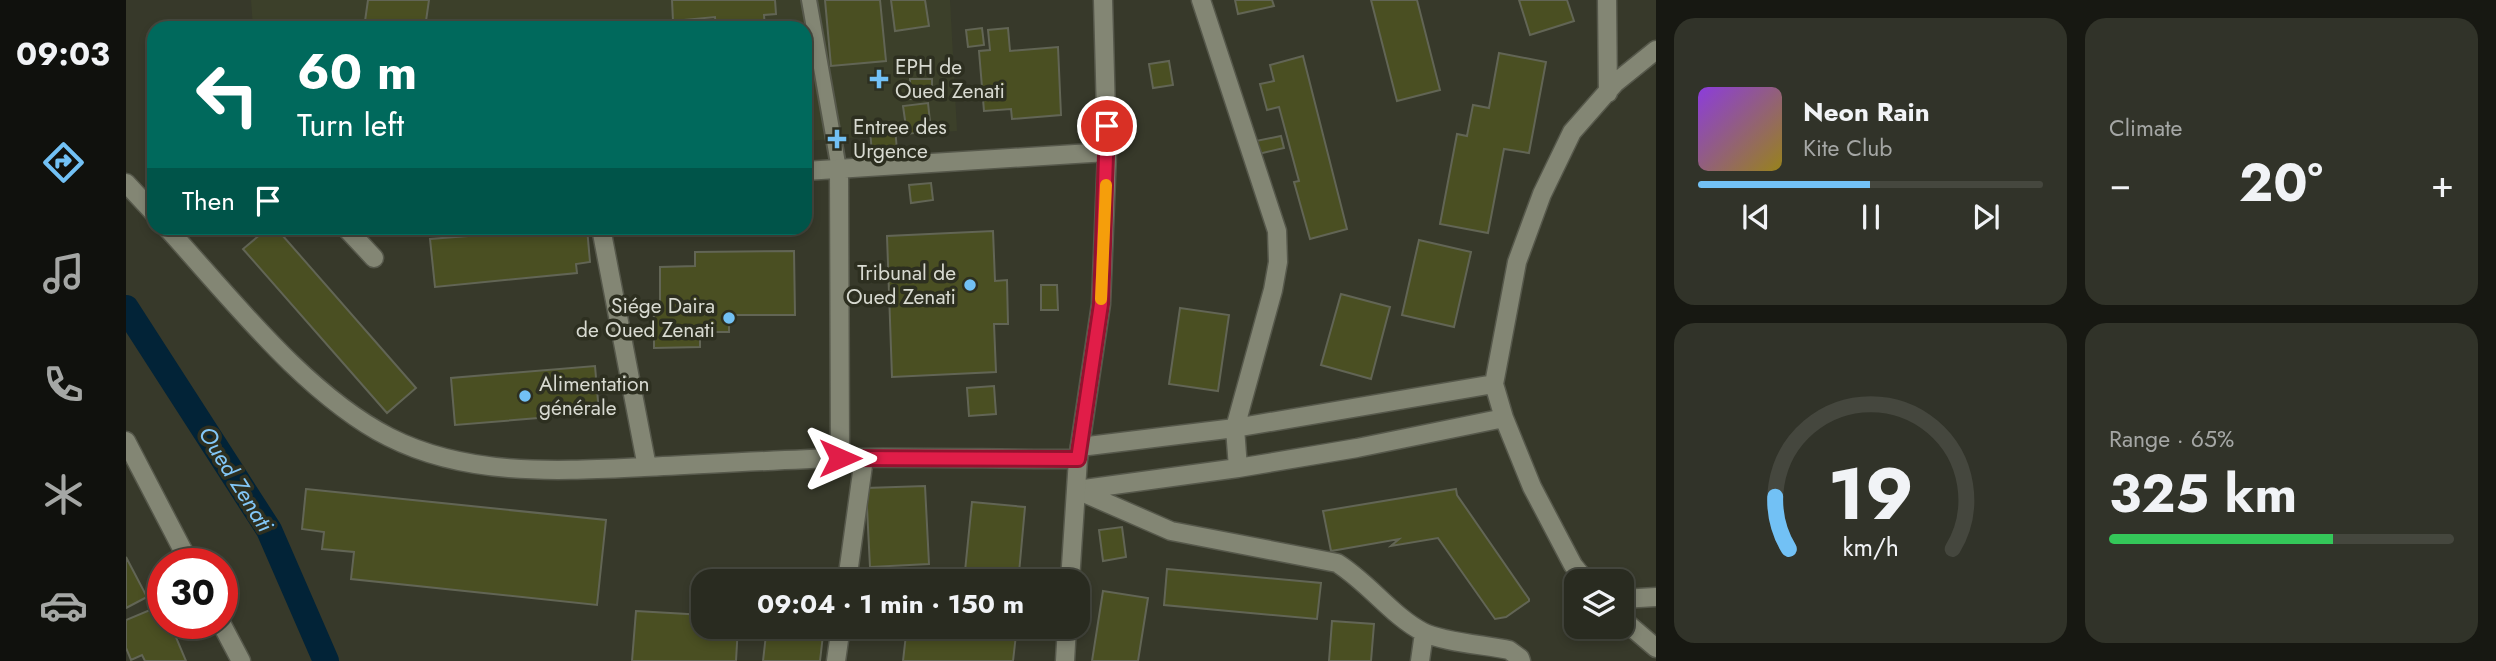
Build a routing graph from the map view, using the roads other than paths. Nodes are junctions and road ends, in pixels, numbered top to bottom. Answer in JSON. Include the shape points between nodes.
{"nodes":[{"id":1,"x":809,"y":0,"type":"edge"},
{"id":2,"x":1103,"y":0,"type":"edge"},
{"id":3,"x":1201,"y":0,"type":"edge"},
{"id":4,"x":1607,"y":0,"type":"edge"},
{"id":5,"x":1656,"y":50,"type":"edge"},
{"id":6,"x":1608,"y":93,"type":"junction"},
{"id":7,"x":1107,"y":152,"type":"junction"},
{"id":8,"x":839,"y":169,"type":"junction"},
{"id":9,"x":812,"y":171,"type":"edge"},
{"id":10,"x":126,"y":183,"type":"edge"},
{"id":11,"x":147,"y":206,"type":"edge"},
{"id":12,"x":173,"y":235,"type":"edge"},
{"id":13,"x":353,"y":235,"type":"edge"},
{"id":14,"x":602,"y":235,"type":"edge"},
{"id":15,"x":374,"y":258,"type":"dead end"},
{"id":16,"x":1494,"y":384,"type":"junction"},
{"id":17,"x":1504,"y":418,"type":"junction"},
{"id":18,"x":1236,"y":428,"type":"junction"},
{"id":19,"x":126,"y":441,"type":"edge"},
{"id":20,"x":1079,"y":453,"type":"junction"},
{"id":21,"x":840,"y":458,"type":"junction"},
{"id":22,"x":864,"y":458,"type":"junction"},
{"id":23,"x":647,"y":467,"type":"junction"},
{"id":24,"x":1238,"y":468,"type":"junction"},
{"id":25,"x":1076,"y":490,"type":"junction"},
{"id":26,"x":182,"y":548,"type":"edge"},
{"id":27,"x":849,"y":569,"type":"edge"},
{"id":28,"x":1071,"y":569,"type":"edge"},
{"id":29,"x":1576,"y":569,"type":"edge"},
{"id":30,"x":1656,"y":597,"type":"edge"},
{"id":31,"x":1634,"y":598,"type":"edge"},
{"id":32,"x":1634,"y":630,"type":"edge"},
{"id":33,"x":1424,"y":633,"type":"junction"},
{"id":34,"x":229,"y":639,"type":"edge"},
{"id":35,"x":839,"y":639,"type":"edge"},
{"id":36,"x":1066,"y":639,"type":"edge"},
{"id":37,"x":1656,"y":648,"type":"edge"},
{"id":38,"x":240,"y":661,"type":"edge"},
{"id":39,"x":836,"y":661,"type":"edge"},
{"id":40,"x":1065,"y":661,"type":"edge"},
{"id":41,"x":1420,"y":661,"type":"edge"},
{"id":42,"x":1521,"y":661,"type":"edge"}],
"edges":[{"from":1,"to":8,"type":"lane"},
{"from":2,"to":7,"type":"street"},
{"from":3,"to":18,"type":"street","via":[[1277,231],[1273,290]]},
{"from":4,"to":6,"type":"street"},
{"from":5,"to":6,"type":"street"},
{"from":6,"to":16,"type":"street","via":[[1572,132],[1542,194],[1517,262]]},
{"from":7,"to":8,"type":"street"},
{"from":7,"to":20,"type":"street","via":[[1101,304]]},
{"from":8,"to":9,"type":"street"},
{"from":8,"to":21,"type":"street"},
{"from":10,"to":11,"type":"street"},
{"from":12,"to":23,"type":"street","via":[[324,393],[389,437],[435,456],[490,468]]},
{"from":13,"to":15,"type":"street"},
{"from":14,"to":23,"type":"street"},
{"from":16,"to":17,"type":"street"},
{"from":16,"to":18,"type":"street"},
{"from":17,"to":24,"type":"street"},
{"from":17,"to":29,"type":"street","via":[[1532,487]]},
{"from":18,"to":20,"type":"street"},
{"from":18,"to":24,"type":"street"},
{"from":19,"to":26,"type":"street"},
{"from":20,"to":22,"type":"street"},
{"from":20,"to":25,"type":"street"},
{"from":21,"to":22,"type":"street"},
{"from":21,"to":23,"type":"street"},
{"from":22,"to":27,"type":"street"},
{"from":24,"to":25,"type":"street"},
{"from":25,"to":28,"type":"street"},
{"from":25,"to":33,"type":"street","via":[[1171,531],[1337,563]]},
{"from":30,"to":31,"type":"street"},
{"from":32,"to":37,"type":"street"},
{"from":33,"to":41,"type":"street"},
{"from":33,"to":42,"type":"street","via":[[1509,650]]},
{"from":34,"to":38,"type":"street"},
{"from":35,"to":39,"type":"street"},
{"from":36,"to":40,"type":"street"}]}
